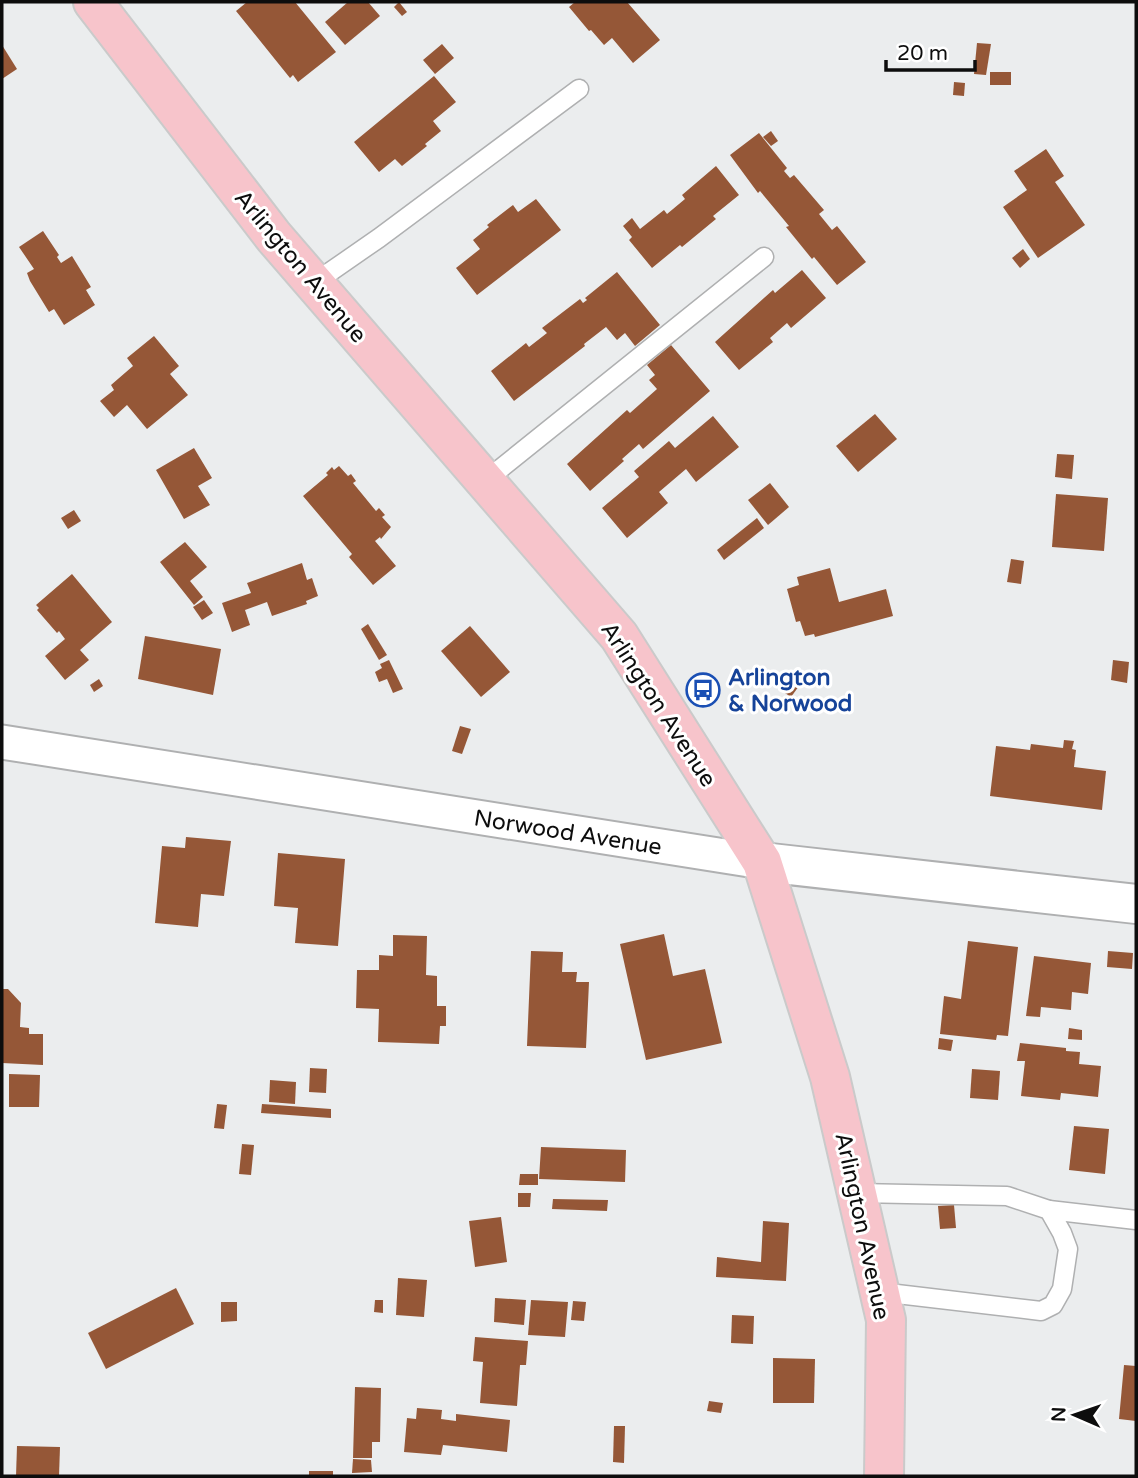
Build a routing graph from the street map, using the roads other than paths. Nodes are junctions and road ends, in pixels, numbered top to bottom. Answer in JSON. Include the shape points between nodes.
{"nodes":[{"id":1,"x":93,"y":2,"type":"edge"},
{"id":2,"x":579,"y":89,"type":"dead end"},
{"id":3,"x":764,"y":257,"type":"dead end"},
{"id":4,"x":314,"y":283,"type":"junction"},
{"id":5,"x":485,"y":481,"type":"junction"},
{"id":6,"x":2,"y":742,"type":"edge"},
{"id":7,"x":762,"y":862,"type":"junction"},
{"id":8,"x":1136,"y":904,"type":"edge"},
{"id":9,"x":857,"y":1193,"type":"junction"},
{"id":10,"x":1049,"y":1210,"type":"junction"},
{"id":11,"x":1136,"y":1220,"type":"edge"},
{"id":12,"x":880,"y":1292,"type":"junction"},
{"id":13,"x":884,"y":1476,"type":"edge"}],
"edges":[{"from":1,"to":4,"type":"main road","name":"Arlington Avenue"},
{"from":2,"to":4,"type":"lane"},
{"from":3,"to":5,"type":"lane"},
{"from":4,"to":5,"type":"main road","name":"Arlington Avenue"},
{"from":5,"to":7,"type":"main road","name":"Arlington Avenue","via":[[619,636]]},
{"from":6,"to":7,"type":"street","name":"Norwood Avenue"},
{"from":7,"to":8,"type":"street","name":"Norwood Avenue"},
{"from":7,"to":9,"type":"main road","name":"Arlington Avenue","via":[[830,1077]]},
{"from":9,"to":10,"type":"lane","via":[[1007,1196]]},
{"from":9,"to":12,"type":"main road","name":"Arlington Avenue"},
{"from":10,"to":11,"type":"lane"},
{"from":10,"to":12,"type":"lane","via":[[1068,1249],[1062,1289],[1053,1305],[1041,1311]]},
{"from":12,"to":13,"type":"main road","name":"Arlington Avenue","via":[[886,1320]]}]}
